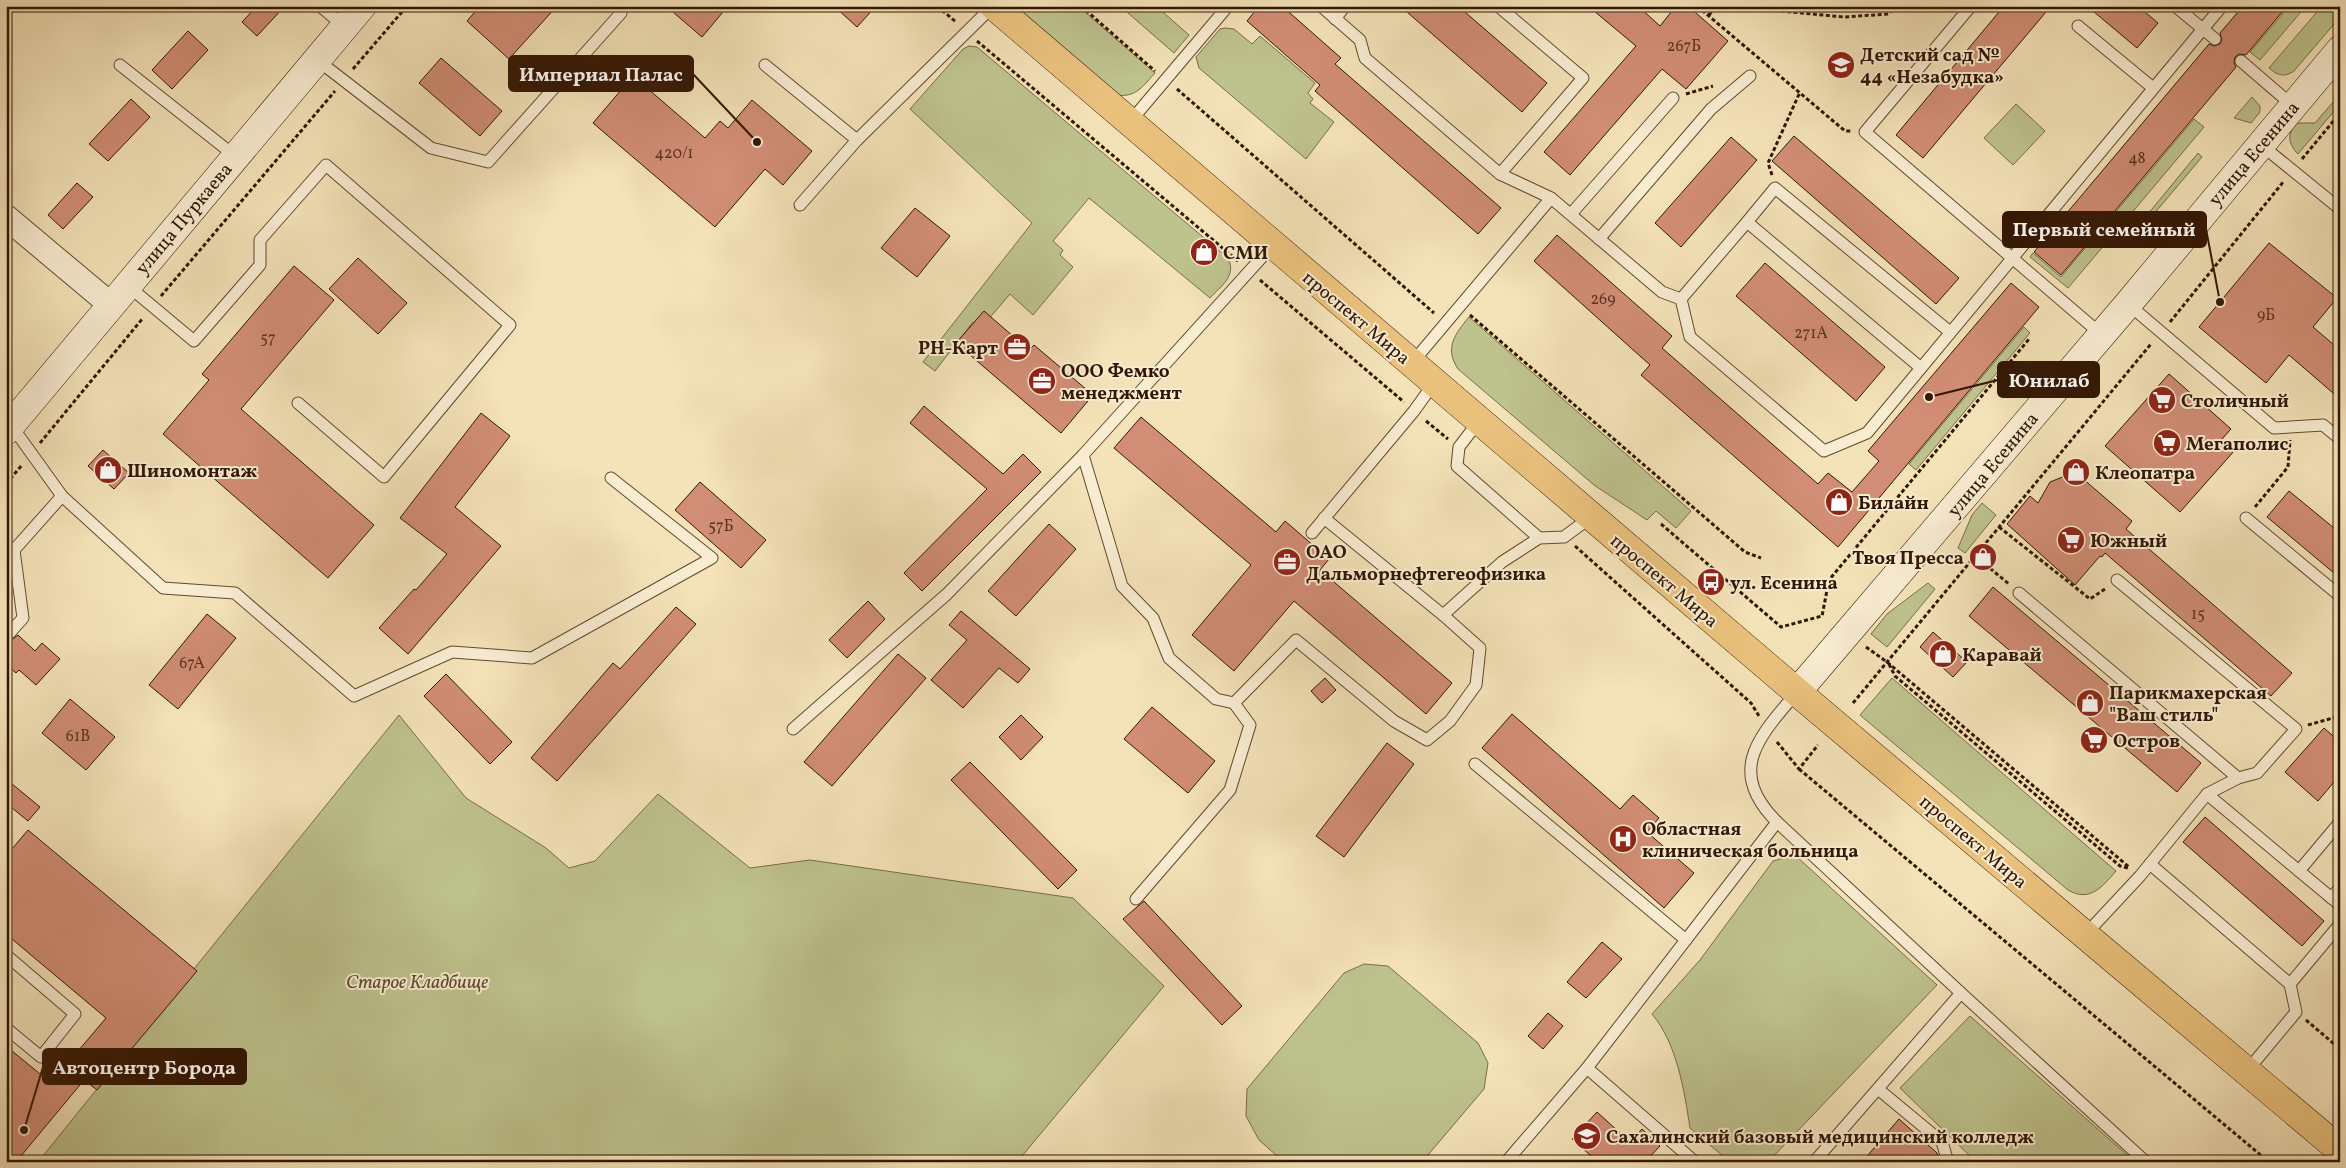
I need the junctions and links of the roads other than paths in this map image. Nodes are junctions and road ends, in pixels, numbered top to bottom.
1 (320, 6) edge
2 (993, 6) edge
3 (1228, 6) edge
4 (1321, 6) edge
5 (1345, 6) edge
6 (1498, 6) edge
7 (1971, 6) edge
8 (2175, 6) edge
9 (2222, 6) edge
10 (621, 13) dead end
11 (353, 16) edge
12 (1335, 18) junction
13 (2078, 26) dead end
14 (2202, 29) junction
15 (2215, 39) dead end
16 (2340, 50) edge
17 (316, 59) junction
18 (2241, 61) dead end
19 (120, 65) dead end
20 (765, 65) dead end
21 (1750, 76) dead end
22 (2153, 88) junction
23 (1673, 98) dead end
24 (2292, 105) junction
25 (1129, 123) junction
26 (857, 140) junction
27 (2260, 144) junction
28 (235, 156) junction
29 (1500, 174) junction
30 (1551, 198) junction
31 (800, 205) dead end
32 (2340, 209) edge
33 (1571, 214) junction
34 (6, 217) edge
35 (1747, 222) junction
36 (1599, 239) junction
37 (1273, 246) junction
38 (2011, 257) junction
39 (119, 295) junction
40 (1681, 299) junction
41 (2128, 304) junction
42 (1950, 332) junction
43 (2102, 335) junction
44 (1412, 363) junction
45 (1921, 368) junction
46 (1434, 383) junction
47 (298, 402) dead end
48 (1479, 421) junction
49 (9, 428) edge
50 (2340, 439) edge
51 (1083, 455) junction
52 (611, 478) dead end
53 (62, 496) junction
54 (1591, 516) junction
55 (1324, 518) junction
56 (2246, 518) road end
57 (1312, 532) dead end
58 (1540, 538) junction
59 (2118, 580) road end
60 (2019, 593) road end
61 (2340, 596) edge
62 (1443, 616) junction
63 (6, 637) edge
64 (1797, 692) junction
65 (1234, 703) junction
66 (794, 729) dead end
67 (1474, 764) dead end
68 (2238, 778) junction
69 (2207, 794) junction
70 (1777, 822) junction
71 (2340, 822) edge
72 (2150, 864) junction
73 (2299, 871) junction
74 (2340, 888) edge
75 (1136, 899) dead end
76 (2336, 902) edge
77 (2340, 924) edge
78 (2085, 934) junction
79 (1686, 940) junction
80 (6, 955) edge
81 (2290, 984) junction
82 (1961, 993) junction
83 (6, 1028) edge
84 (1587, 1068) junction
85 (2246, 1071) junction
86 (1878, 1089) junction
87 (2340, 1150) edge
88 (1506, 1162) edge
89 (1695, 1162) edge
90 (1814, 1162) edge
91 (1948, 1162) edge
92 (2146, 1162) edge

1 - 11 lane
2 - 25 main road, проспект Мира
2 - 26 lane
3 - 25 lane
4 - 12 lane
5 - 12 lane
6 - 29 lane
7 - 38 lane
8 - 14 lane
9 - 14 lane
10 - 17 lane
11 - 17 street, улица Пуркаева
12 - 29 lane
13 - 22 lane
14 - 15 lane
14 - 22 lane
16 - 24 street, улица Есенина
17 - 28 street, улица Пуркаева
18 - 24 lane
19 - 28 lane
20 - 26 lane
21 - 36 lane
22 - 38 lane
23 - 33 lane
24 - 27 street, улица Есенина
25 - 37 main road, проспект Мира
26 - 31 lane
27 - 32 lane
27 - 41 street, улица Есенина
28 - 39 street, улица Пуркаева
29 - 30 lane
30 - 33 lane
30 - 44 lane
33 - 36 lane
34 - 39 street
35 - 40 lane
35 - 42 lane
35 - 45 lane
36 - 40 lane
37 - 44 main road, проспект Мира
37 - 51 lane
38 - 42 lane
38 - 43 lane
39 - 47 lane
39 - 49 street, улица Пуркаева
40 - 45 lane
41 - 43 street, улица Есенина
41 - 50 lane
42 - 45 lane
43 - 64 street, улица Есенина
44 - 46 main road, проспект Мира
46 - 48 main road, проспект Мира
46 - 55 lane
48 - 54 main road, проспект Мира
48 - 58 lane
49 - 53 lane
51 - 65 lane
51 - 66 lane
52 - 53 lane
53 - 63 lane
54 - 58 lane
54 - 64 main road, проспект Мира
55 - 57 lane
55 - 62 lane
56 - 61 lane
58 - 62 lane
59 - 68 lane
60 - 68 lane
62 - 65 lane
64 - 70 lane
64 - 78 main road, проспект Мира
65 - 75 lane
67 - 79 lane
68 - 69 lane
69 - 72 lane
69 - 73 lane
70 - 79 lane
70 - 82 lane
71 - 73 lane
72 - 78 lane
72 - 81 lane
73 - 76 lane
74 - 76 lane
77 - 81 lane
78 - 85 main road, проспект Мира
79 - 84 lane
80 - 83 lane
81 - 85 lane
82 - 86 lane
82 - 92 lane
84 - 88 lane
84 - 89 lane
85 - 87 main road, проспект Мира
86 - 90 lane
86 - 91 lane

